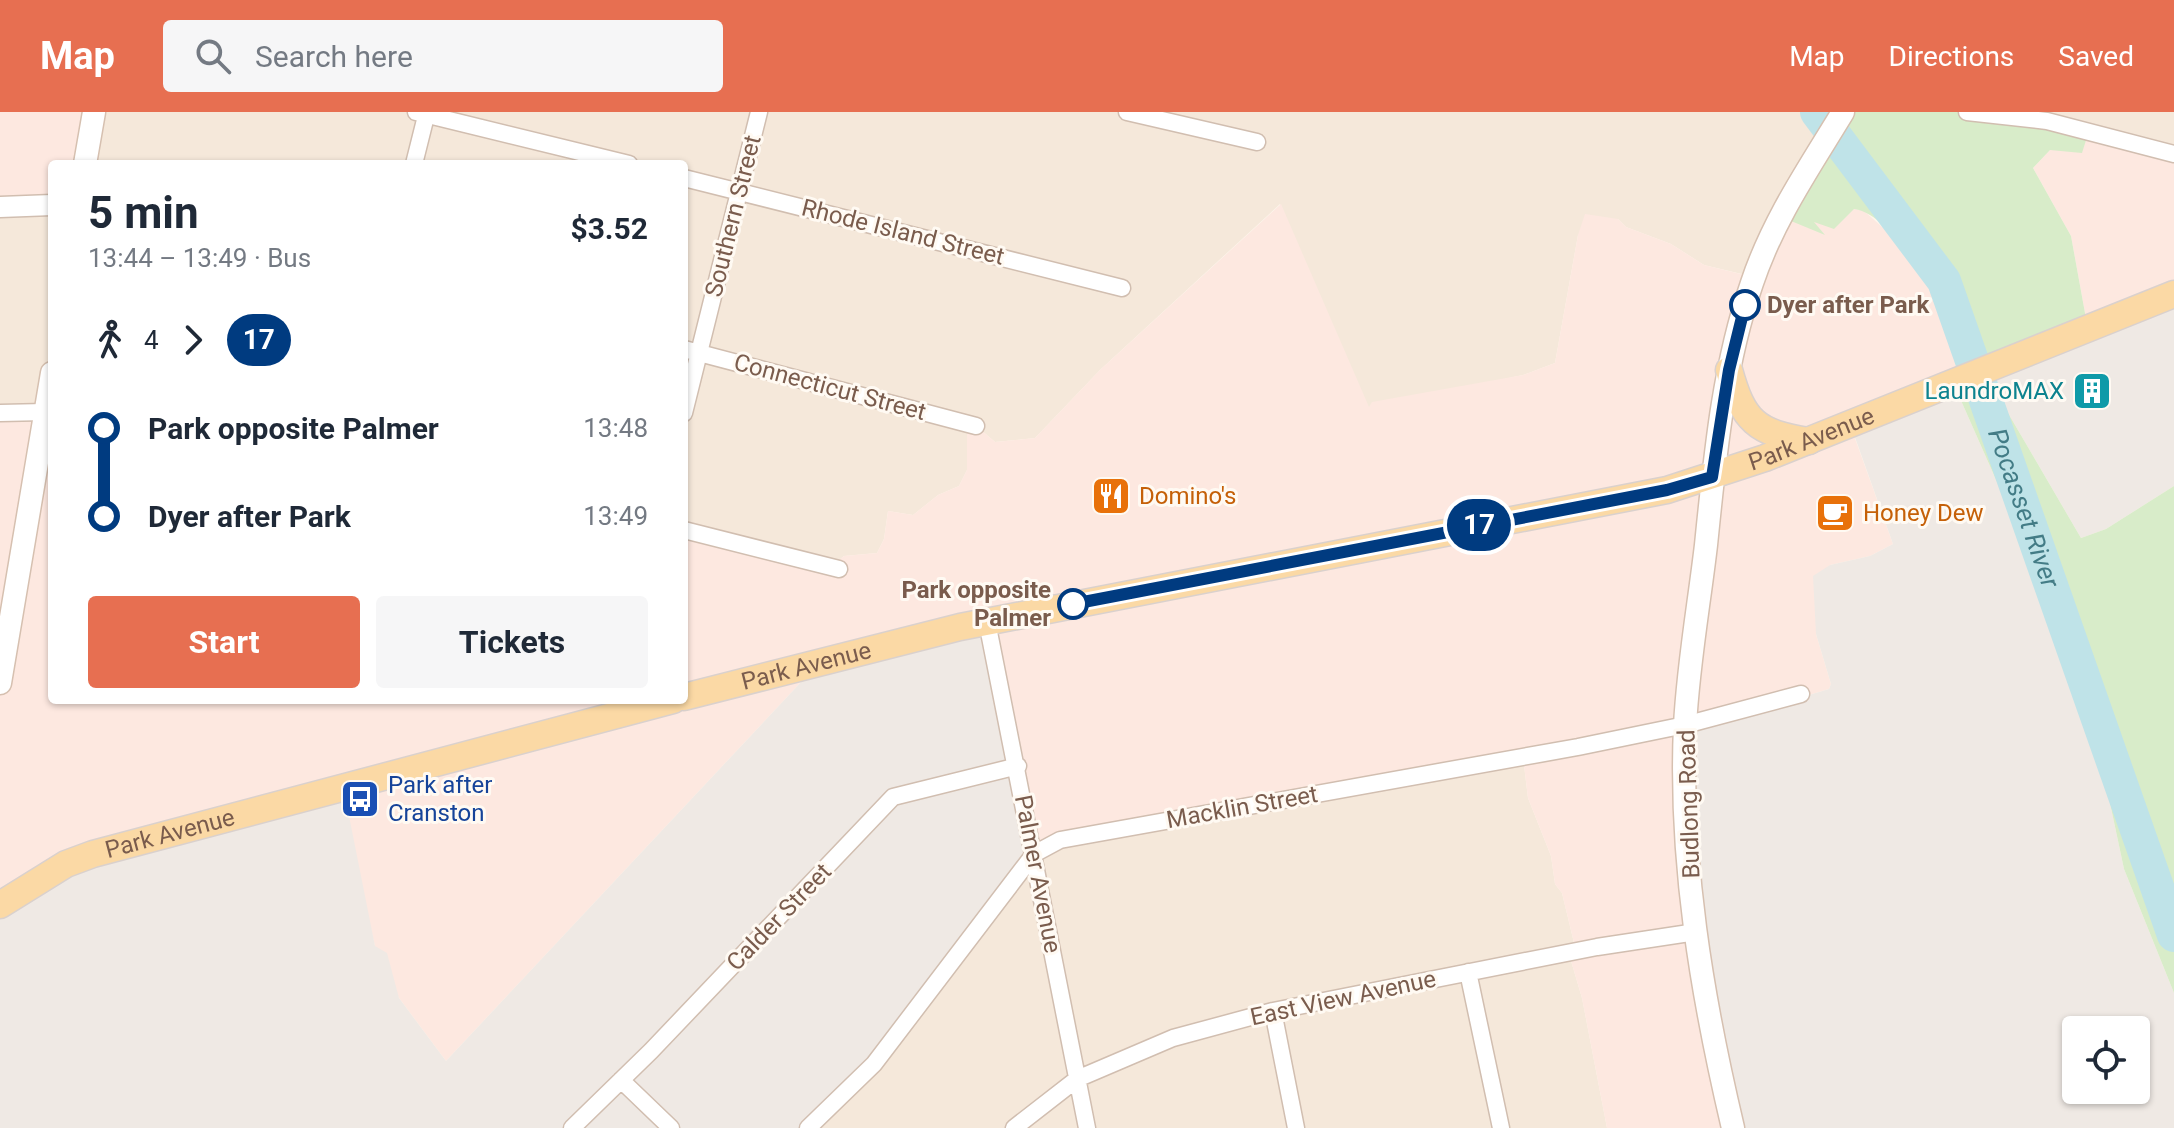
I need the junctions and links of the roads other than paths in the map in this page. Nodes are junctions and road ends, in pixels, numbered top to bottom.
1 (94, 112) edge
2 (759, 112) edge
3 (1127, 112) edge
4 (1843, 112) edge
5 (1967, 112) edge
6 (423, 113) edge
7 (1257, 142) dead end
8 (2174, 154) edge
9 (86, 160) edge
10 (415, 160) edge
11 (613, 160) edge
12 (688, 179) edge
13 (739, 191) junction
14 (48, 205) edge
15 (0, 207) edge
16 (1122, 288) dead end
17 (2174, 294) edge
18 (691, 351) edge
19 (1729, 370) junction
20 (688, 378) edge
21 (48, 395) edge
22 (45, 412) junction
23 (0, 413) edge
24 (976, 426) dead end
25 (1809, 441) junction
26 (1712, 477) junction
27 (688, 531) edge
28 (839, 569) dead end
29 (987, 622) junction
30 (5, 623) edge
31 (0, 683) edge
32 (1801, 694) dead end
33 (688, 696) edge
34 (643, 704) edge
35 (613, 708) edge
36 (1685, 725) junction
37 (1018, 766) junction
38 (1034, 854) junction
39 (0, 905) edge
40 (1696, 932) junction
41 (1468, 972) junction
42 (1273, 1011) junction
43 (1077, 1079) junction
44 (621, 1080) junction
45 (572, 1128) edge
46 (671, 1128) edge
47 (808, 1128) edge
48 (1014, 1128) edge
49 (1087, 1128) edge
50 (1296, 1128) edge
51 (1501, 1128) edge
52 (1733, 1128) edge

1 - 9 main road
2 - 13 street, Southern Street
3 - 7 street
4 - 19 main road, Budlong Road
5 - 8 street
6 - 10 street
6 - 11 street
12 - 13 street, Rhode Island Street
13 - 16 street, Rhode Island Street
13 - 18 street, Southern Street
14 - 15 street
17 - 25 main road, Park Avenue
18 - 20 street, Southern Street
18 - 24 street, Connecticut Street
19 - 25 main road
19 - 26 main road, Budlong Road
21 - 22 main road
22 - 23 street
22 - 30 main road
25 - 26 main road, Park Avenue
26 - 29 main road, Park Avenue
26 - 36 main road, Budlong Road
27 - 28 street
29 - 33 main road, Park Avenue
29 - 37 street, Palmer Avenue
30 - 31 main road
32 - 36 street, Macklin Street
34 - 35 main road, Park Avenue
35 - 39 main road, Park Avenue
36 - 38 street, Macklin Street
36 - 40 main road, Budlong Road
37 - 38 street, Palmer Avenue
37 - 44 street, Calder Street
38 - 43 street, Palmer Avenue
38 - 47 street, Macklin Street
40 - 41 street, East View Avenue
40 - 52 main road, Budlong Road
41 - 42 street, East View Avenue
41 - 51 street
42 - 43 street, East View Avenue
42 - 50 street
43 - 48 street, East View Avenue
43 - 49 street, Palmer Avenue
44 - 45 street, Calder Street
44 - 46 street

